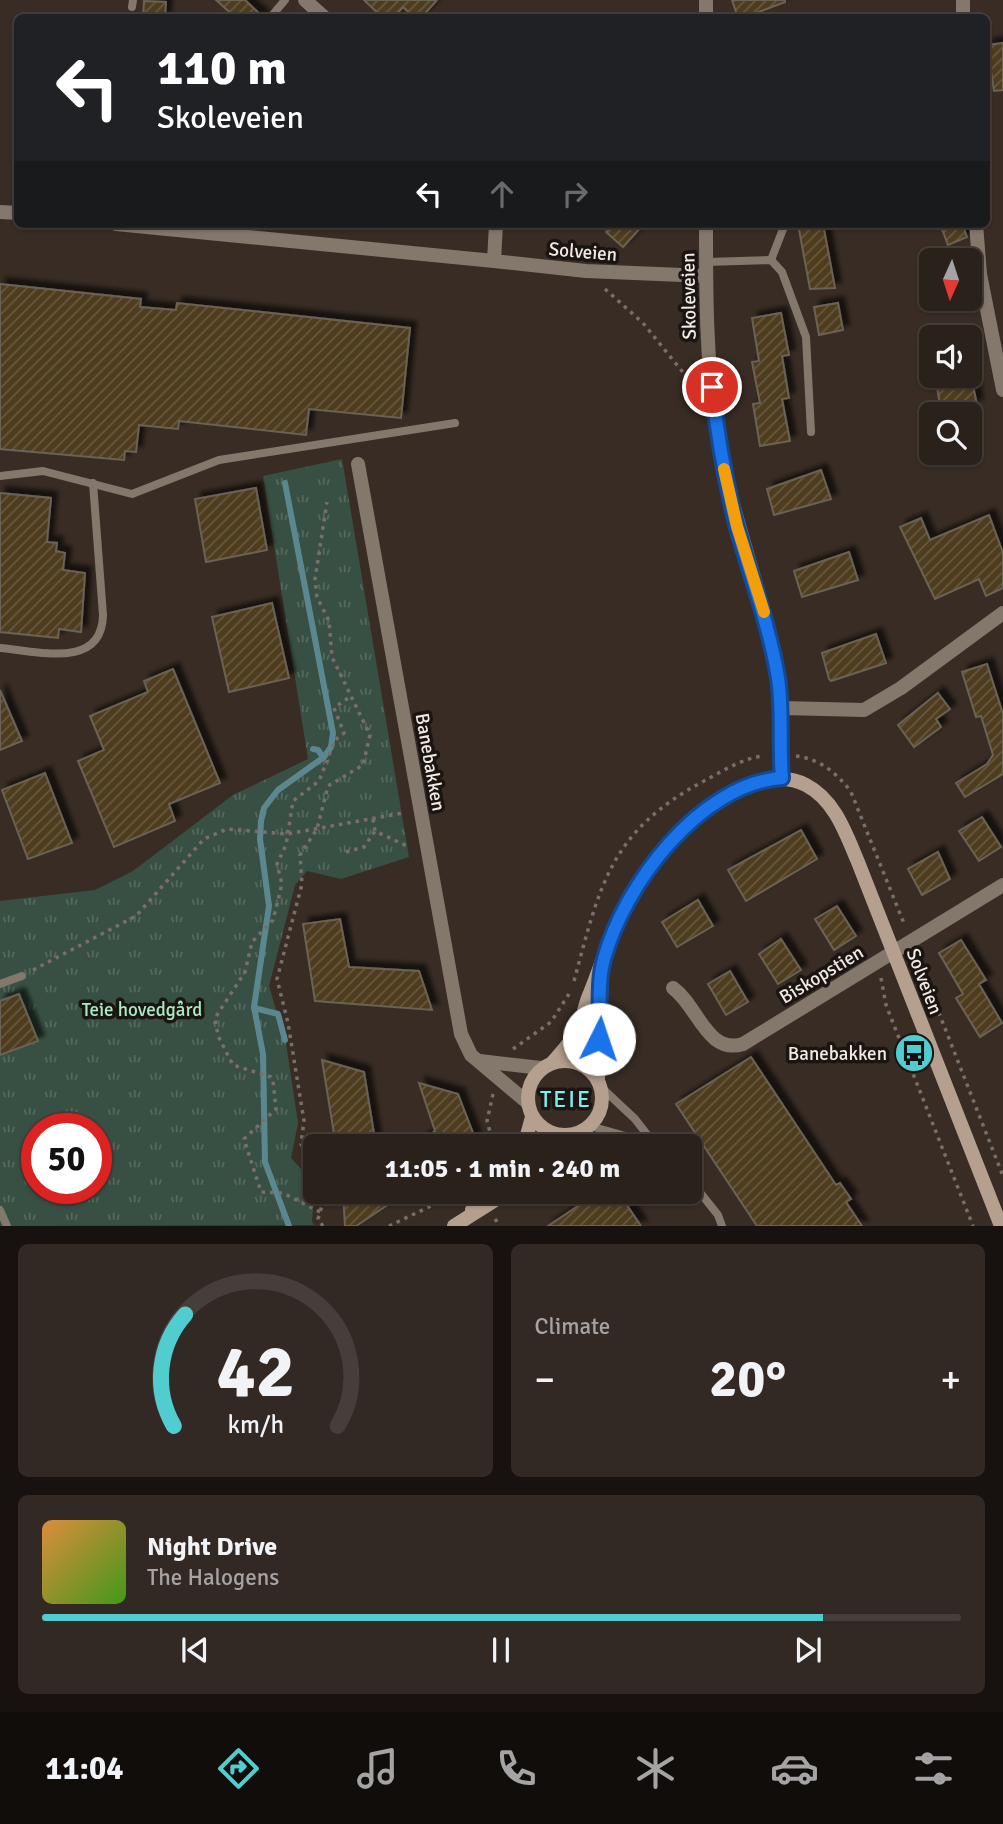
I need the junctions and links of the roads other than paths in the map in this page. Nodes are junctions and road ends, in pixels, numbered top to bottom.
1 (285, 0) edge
2 (305, 0) edge
3 (273, 14) edge
4 (321, 14) edge
5 (195, 228) edge
6 (496, 228) edge
7 (706, 228) edge
8 (783, 228) edge
9 (976, 228) edge
10 (234, 230) edge
11 (771, 260) junction
12 (494, 261) junction
13 (706, 269) junction
14 (1003, 390) edge
15 (456, 424) dead end
16 (810, 432) dead end
17 (358, 464) dead end
18 (0, 476) edge
19 (93, 483) junction
20 (1003, 613) edge
21 (0, 648) edge
22 (782, 708) junction
23 (782, 778) junction
24 (1003, 885) edge
25 (894, 953) junction
26 (603, 965) junction
27 (22, 976) road end
28 (0, 984) edge
29 (673, 988) dead end
30 (480, 1061) junction
31 (547, 1065) junction
32 (600, 1083) junction
33 (530, 1110) junction
34 (590, 1126) junction
35 (526, 1134) edge
36 (564, 1134) edge
37 (573, 1134) edge
38 (617, 1134) edge
39 (647, 1134) edge
40 (702, 1195) edge
41 (477, 1204) edge
42 (489, 1204) edge
43 (0, 1210) edge
44 (461, 1221) edge
45 (7, 1226) edge
46 (722, 1226) edge
47 (1001, 1226) edge

1 - 3 lane
2 - 4 street
5 - 10 street, Solveien
6 - 12 street
7 - 13 street, Skoleveien
8 - 11 lane
9 - 14 street
10 - 12 street, Solveien
11 - 13 lane
11 - 16 lane
12 - 13 street, Solveien
13 - 22 street, Skoleveien
15 - 19 lane
17 - 30 street, Banebakken
18 - 19 lane
19 - 21 lane
20 - 22 street
22 - 23 street, Skoleveien
23 - 25 main road, Solveien
23 - 26 main road
24 - 25 street, Biskopstien
25 - 29 street, Biskopstien
25 - 47 main road, Solveien
26 - 31 main road
26 - 32 main road
27 - 28 lane
30 - 31 street
30 - 33 street, Banebakken
31 - 32 main road
31 - 33 main road
32 - 34 main road
32 - 39 lane
33 - 35 main road
33 - 36 main road, Banebakken
34 - 37 main road
34 - 38 lane
40 - 46 lane
41 - 44 main road
42 - 44 main road
43 - 45 lane

